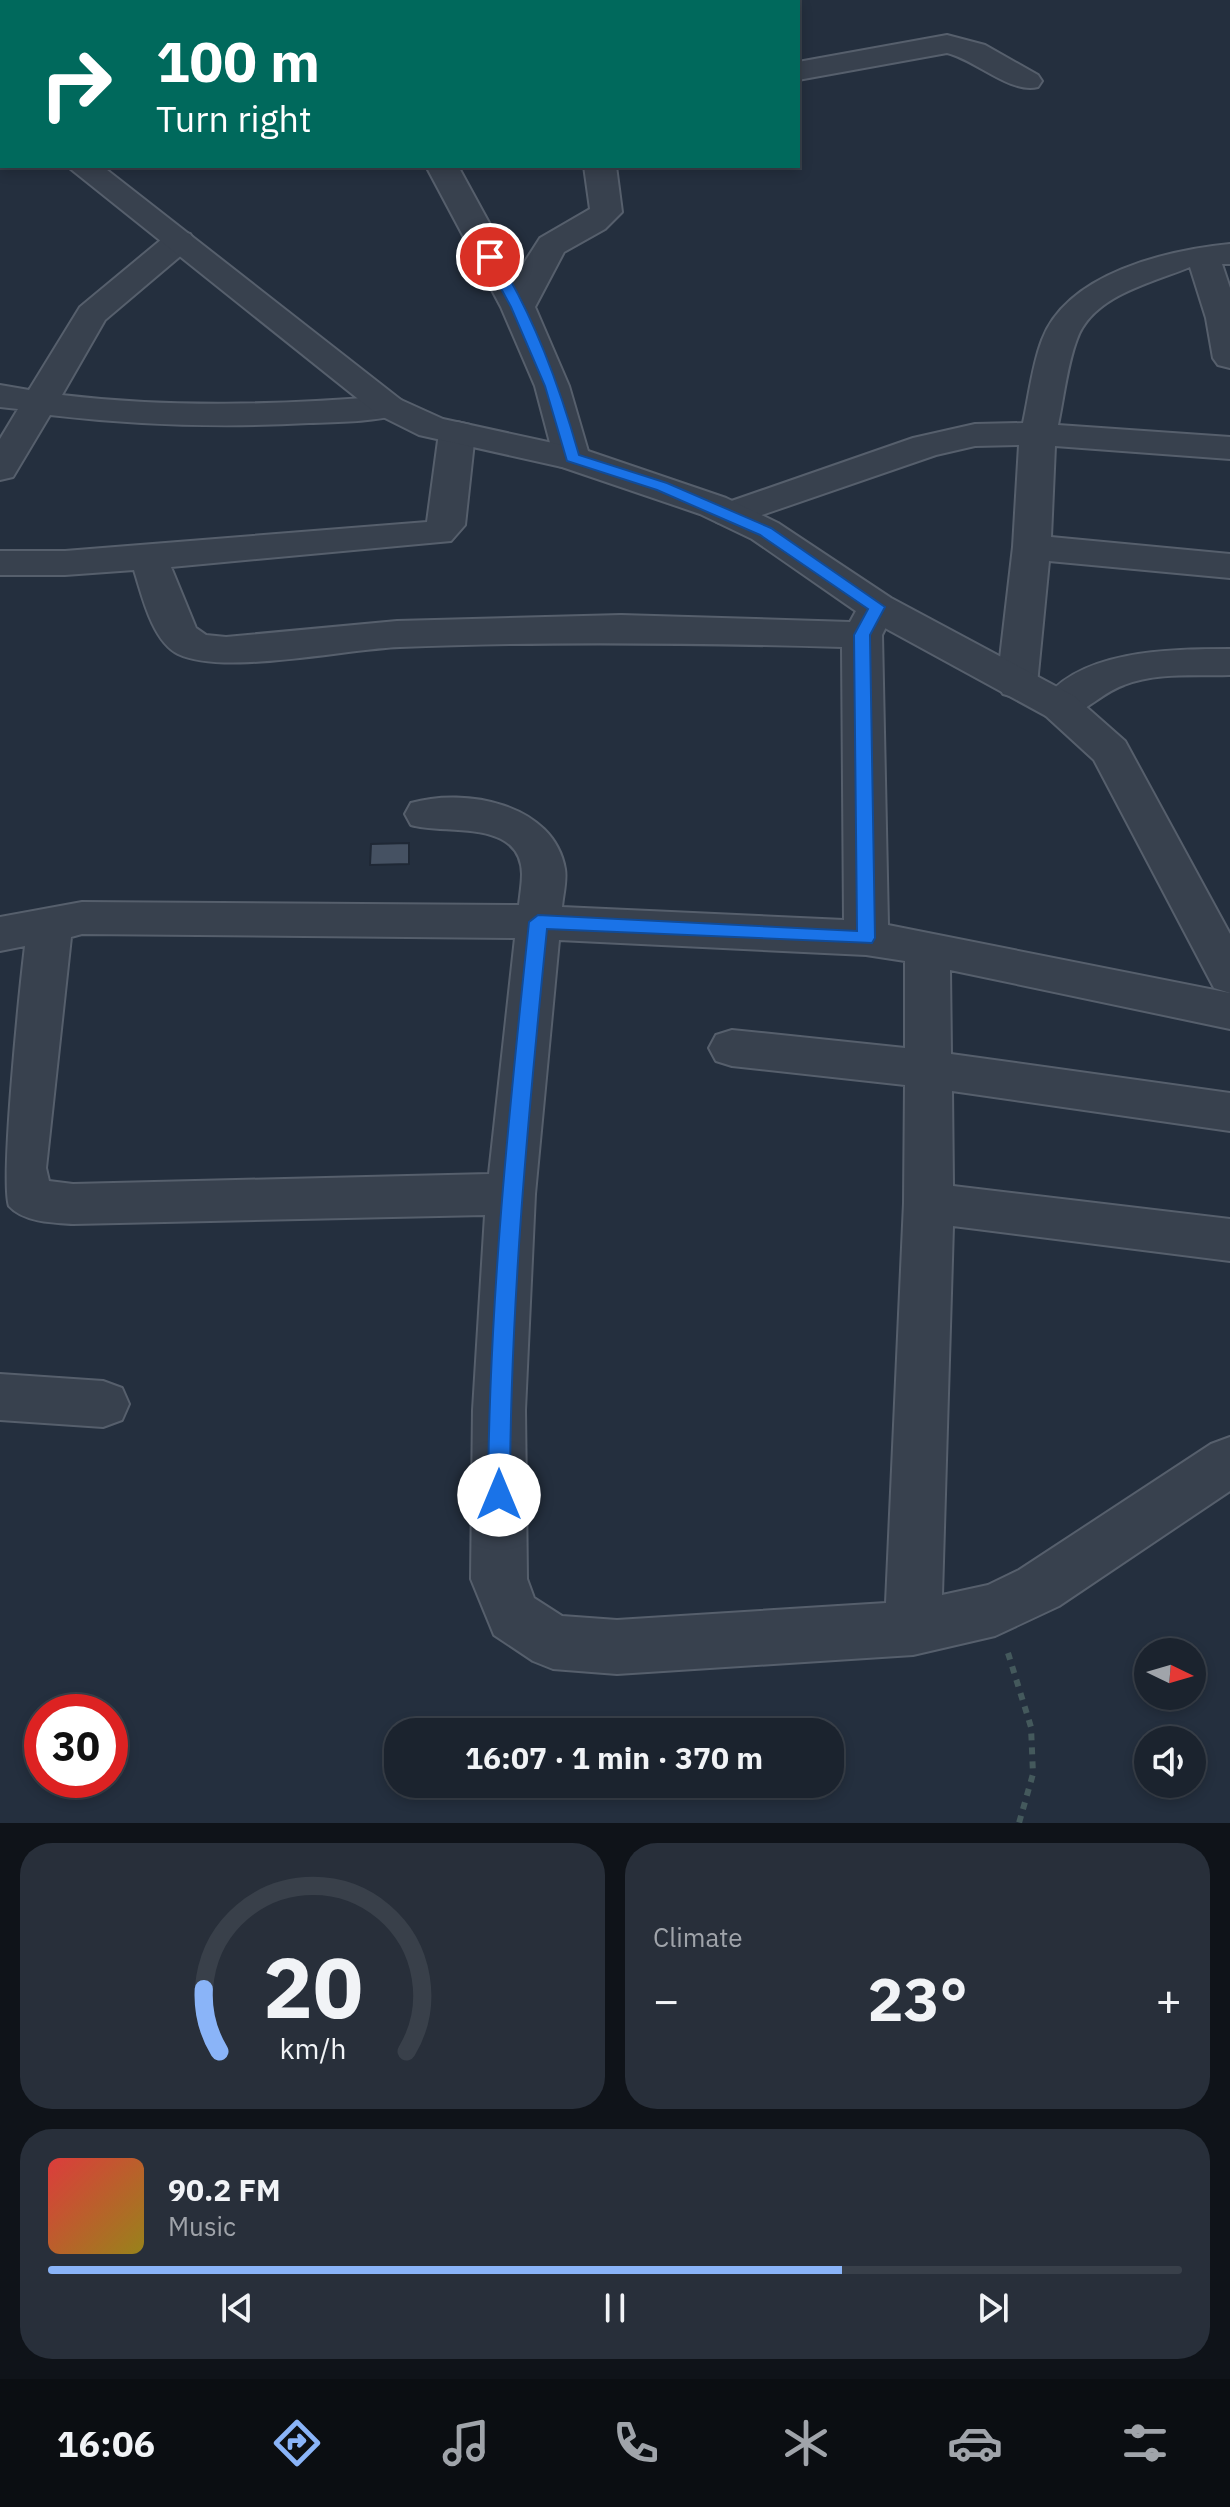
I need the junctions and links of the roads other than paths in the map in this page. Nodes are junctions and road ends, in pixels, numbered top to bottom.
1 (800, 71) edge
2 (1027, 81) dead end
3 (86, 168) edge
4 (443, 168) edge
5 (600, 168) edge
6 (179, 241) junction
7 (1216, 255) edge
8 (518, 307) junction
9 (1230, 358) edge
10 (0, 396) edge
11 (36, 403) junction
12 (389, 407) junction
13 (457, 433) junction
14 (1038, 434) junction
15 (1230, 448) edge
16 (572, 458) junction
17 (0, 469) edge
18 (730, 514) junction
19 (1032, 547) junction
20 (149, 557) junction
21 (0, 563) edge
22 (1230, 566) edge
23 (869, 621) junction
24 (1230, 662) edge
25 (1017, 684) junction
26 (1060, 706) junction
27 (426, 814) dead end
28 (538, 922) junction
29 (50, 923) junction
30 (0, 934) edge
31 (866, 938) junction
32 (927, 948) junction
33 (1230, 976) edge
34 (1230, 1011) edge
35 (732, 1048) dead end
36 (929, 1069) junction
37 (1230, 1112) edge
38 (511, 1194) junction
39 (929, 1203) junction
40 (1230, 1240) edge
41 (0, 1397) edge
42 (103, 1404) dead end
43 (1230, 1461) edge
44 (913, 1628) junction

1 - 2 street
3 - 6 street
4 - 8 street
5 - 8 street
6 - 11 street
6 - 12 street
7 - 9 street
7 - 14 street
8 - 16 street
10 - 11 street
11 - 12 street
11 - 17 street
12 - 13 street
13 - 16 street
13 - 20 street
14 - 15 street
14 - 18 street
14 - 19 street
16 - 18 street
18 - 23 street
19 - 22 street
19 - 25 street
20 - 21 street
20 - 23 street
23 - 25 street
23 - 31 street
24 - 26 street
25 - 26 street
26 - 33 street
27 - 28 street
28 - 29 street
28 - 31 street
28 - 38 street
29 - 30 street
29 - 38 street
31 - 32 street
32 - 34 street
32 - 36 street
35 - 36 street
36 - 37 street
36 - 39 street
38 - 44 street
39 - 40 street
39 - 44 street
41 - 42 street
43 - 44 street

